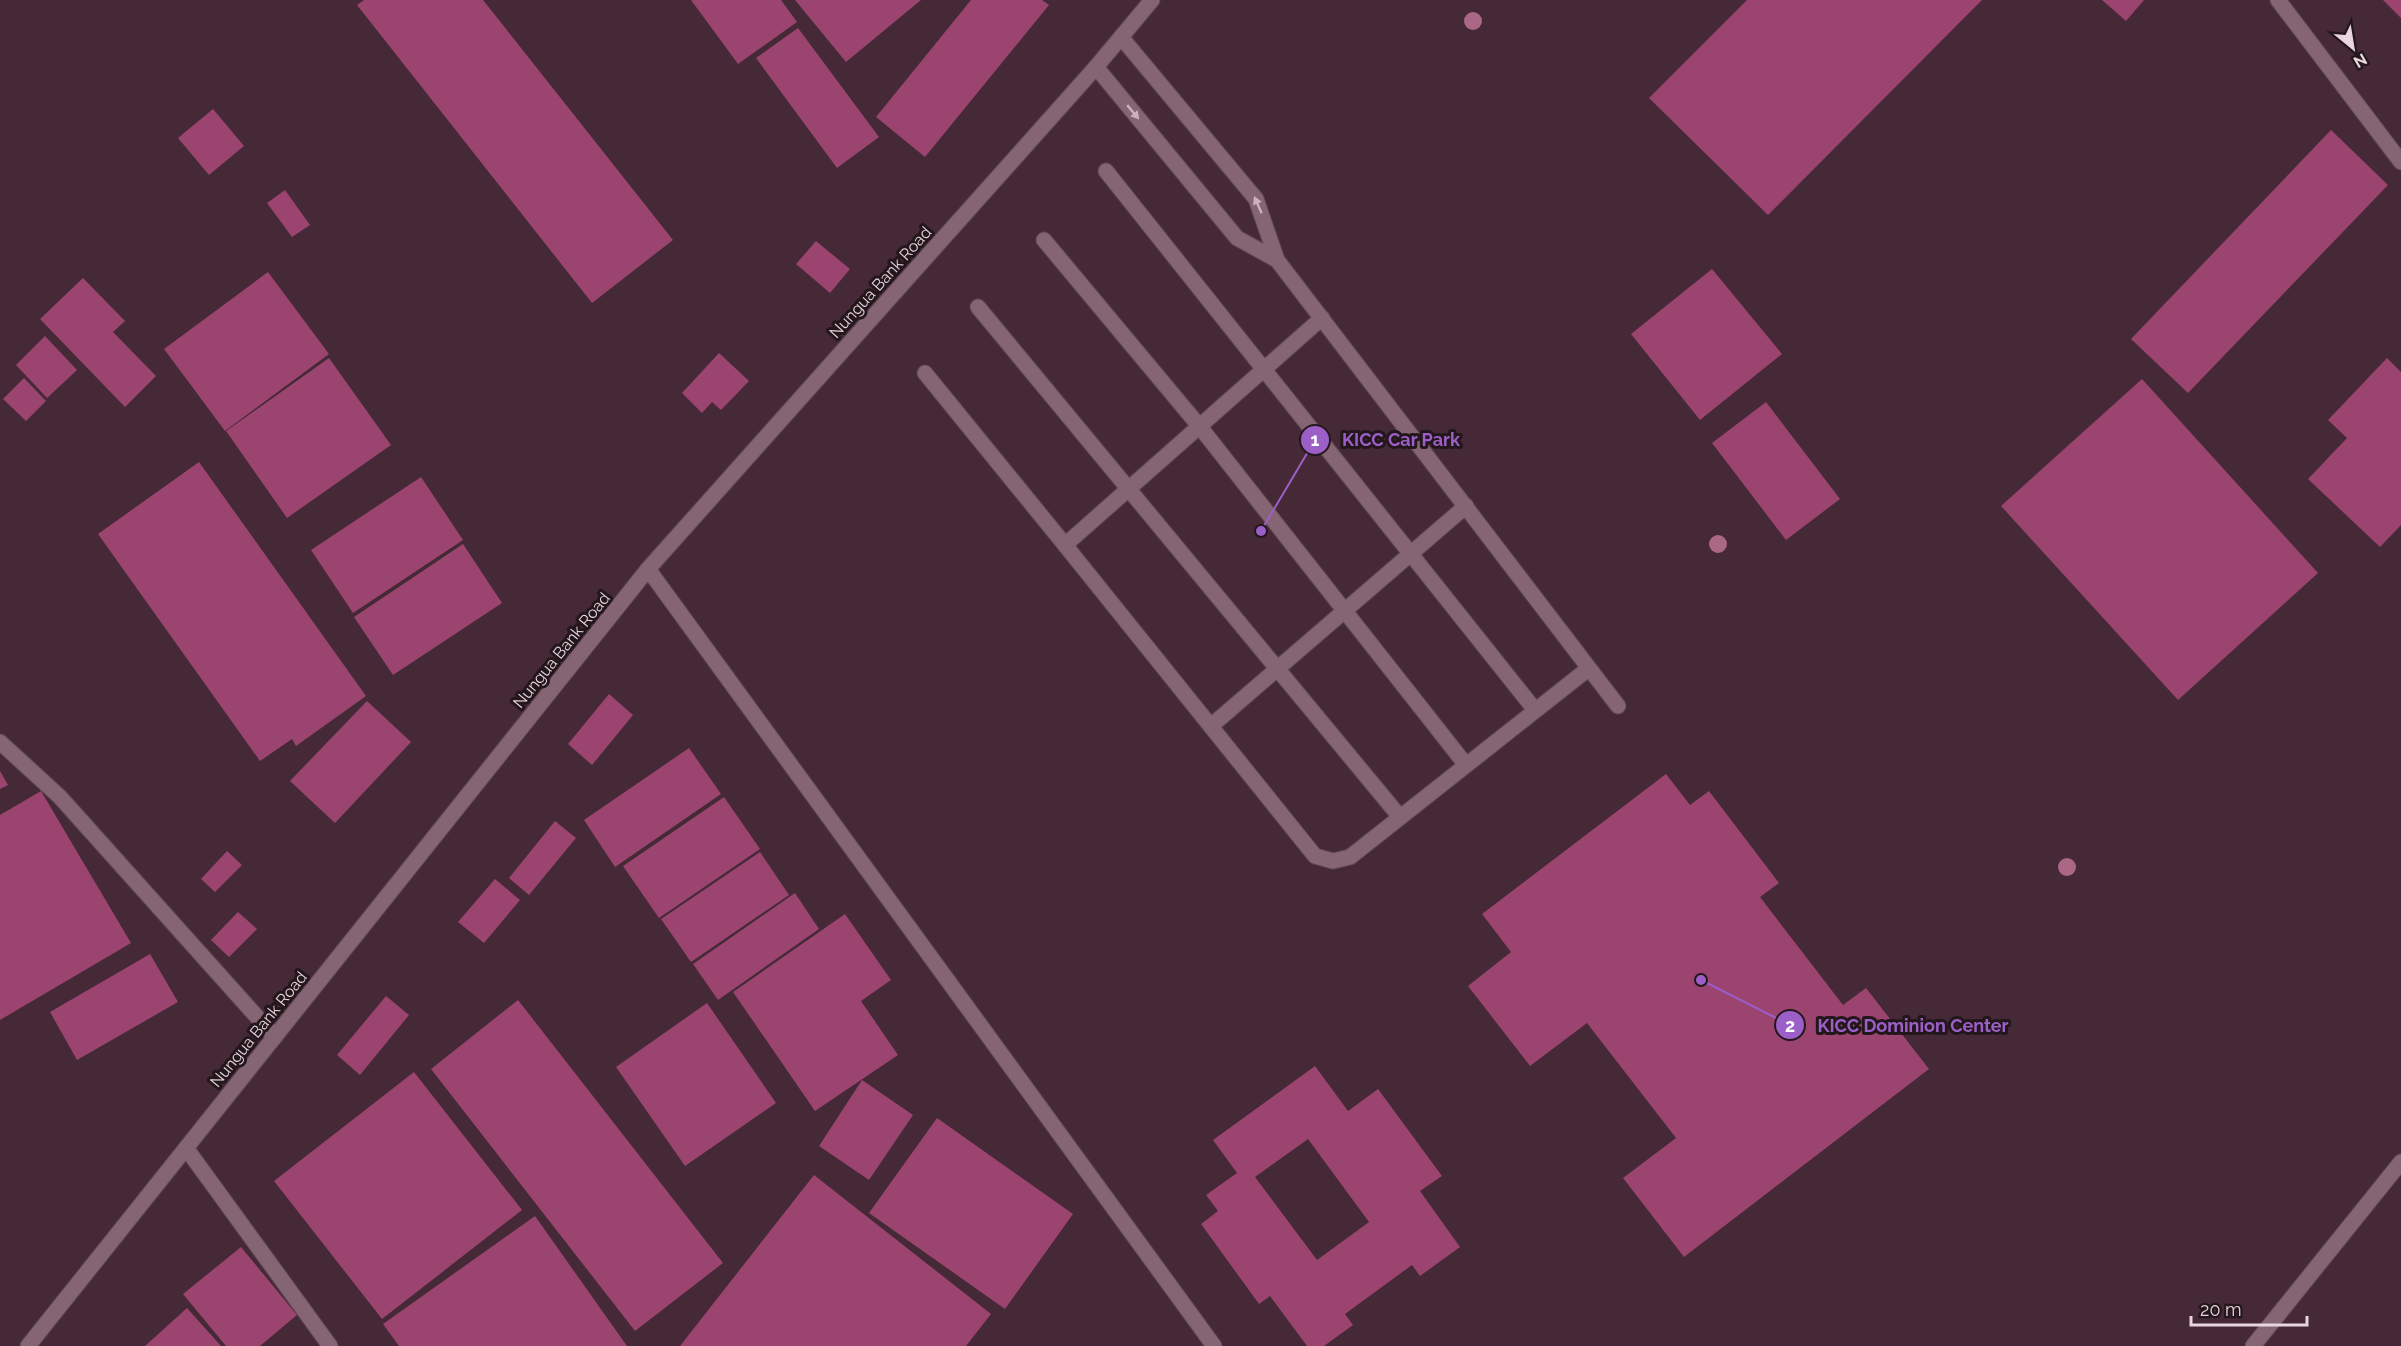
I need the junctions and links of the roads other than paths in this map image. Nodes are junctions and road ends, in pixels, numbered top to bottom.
1 (1152, 0) edge
2 (2278, 0) edge
3 (1121, 37) junction
4 (1096, 67) junction
5 (2401, 162) edge
6 (1106, 171) dead end
7 (1044, 240) dead end
8 (1278, 260) junction
9 (978, 307) dead end
10 (1322, 318) junction
11 (1263, 370) junction
12 (925, 373) dead end
13 (1200, 427) junction
14 (1130, 488) junction
15 (1466, 506) junction
16 (1065, 545) junction
17 (1410, 554) junction
18 (648, 569) junction
19 (1344, 610) junction
20 (1277, 668) junction
21 (1588, 669) junction
22 (1618, 706) dead end
23 (1535, 710) junction
24 (1211, 726) junction
25 (0, 742) edge
26 (1466, 765) junction
27 (1400, 817) junction
28 (275, 1037) junction
29 (186, 1148) junction
30 (2401, 1162) edge
31 (28, 1346) edge
32 (330, 1346) edge
33 (1215, 1346) edge
34 (2253, 1346) edge

1 - 3 street, Nungua Bank Road
2 - 5 street
3 - 4 street, Nungua Bank Road
8 -> 3 street
4 -> 8 street
4 - 18 street, Nungua Bank Road
6 - 11 street
7 - 13 street
8 - 10 street
9 - 14 street
10 - 11 street
10 - 15 street
11 - 13 street
11 - 17 street
12 - 16 street
13 - 14 street
13 - 19 street
14 - 16 street
14 - 20 street
15 - 17 street
15 - 21 street
16 - 24 street
17 - 19 street
17 - 23 street
18 - 28 street, Nungua Bank Road
18 - 33 street
19 - 20 street
19 - 26 street
20 - 24 street
20 - 27 street
21 - 22 street
21 - 23 street
23 - 26 street
24 - 27 street
25 - 28 street
26 - 27 street
28 - 29 street, Nungua Bank Road
29 - 31 street, Nungua Bank Road
29 - 32 street
30 - 34 street

